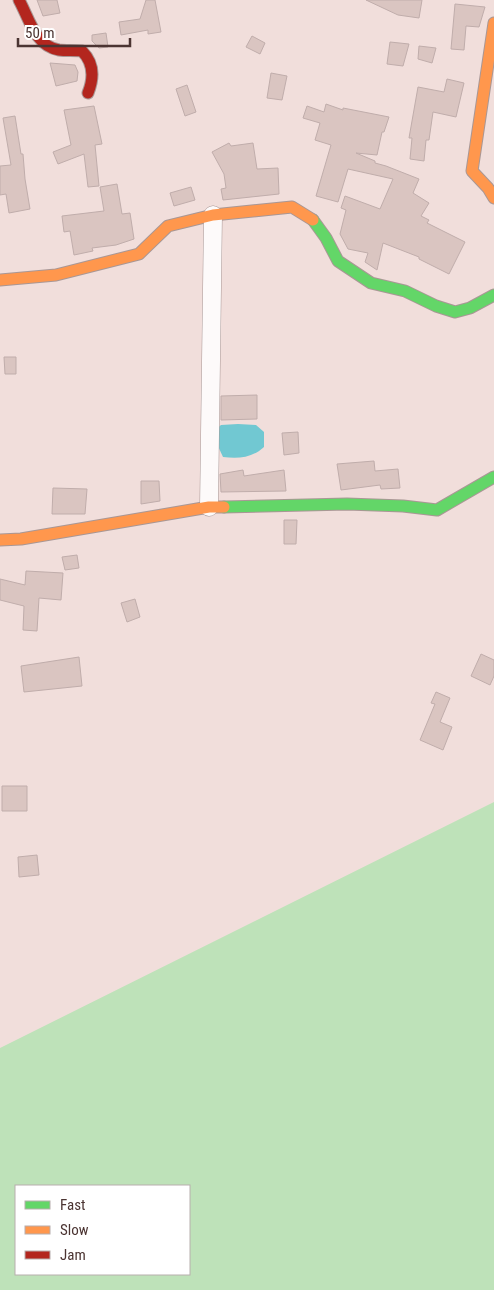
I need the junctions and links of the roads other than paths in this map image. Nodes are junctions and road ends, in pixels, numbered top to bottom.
1 (19, 0) edge
2 (494, 23) edge
3 (88, 93) dead end
4 (494, 198) edge
5 (213, 215) junction
6 (0, 280) edge
7 (494, 295) edge
8 (494, 477) edge
9 (209, 507) junction
10 (0, 540) edge

1 - 3 street
2 - 4 street
5 - 6 street
5 - 7 street
5 - 9 street
8 - 9 street
9 - 10 street

